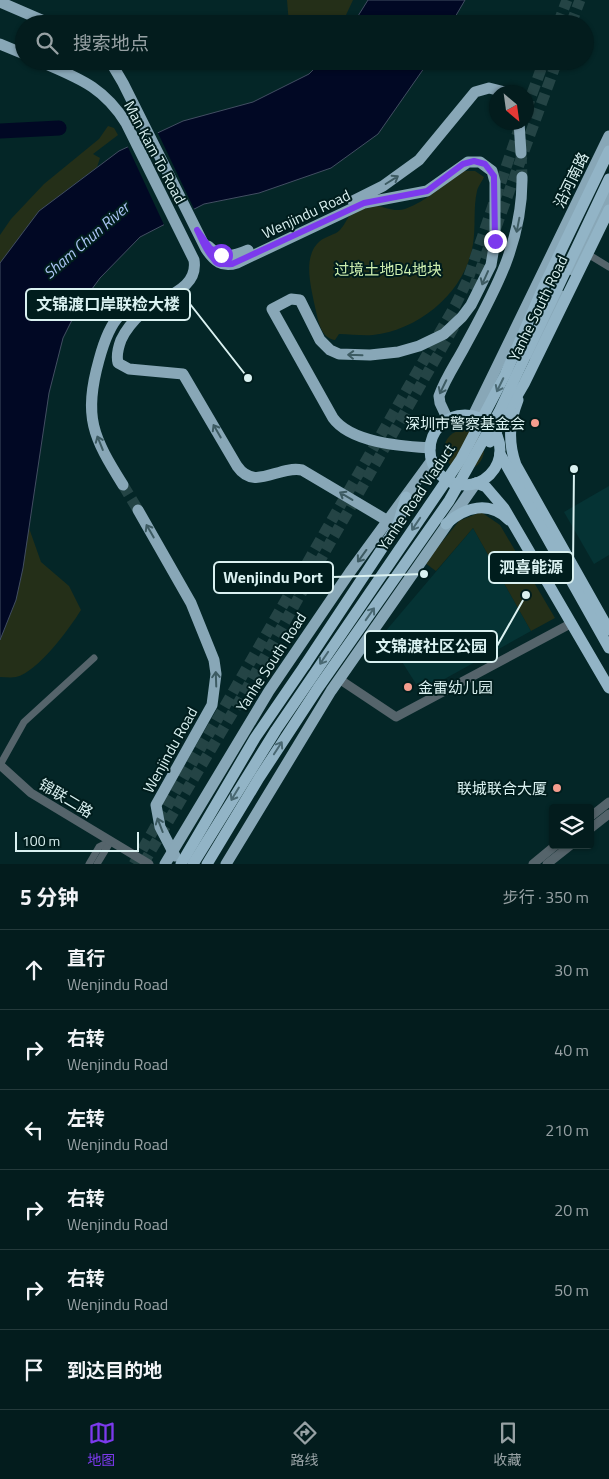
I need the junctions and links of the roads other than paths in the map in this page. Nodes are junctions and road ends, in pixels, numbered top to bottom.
1 (0, 2) edge
2 (30, 15) edge
3 (0, 44) edge
4 (15, 50) edge
5 (58, 70) edge
6 (115, 70) edge
7 (489, 88) edge
8 (520, 130) edge
9 (609, 136) edge
10 (609, 151) edge
11 (521, 153) tunnel mouth
12 (522, 176) tunnel mouth
13 (609, 179) edge
14 (609, 198) edge
15 (609, 210) edge
16 (197, 230) junction
17 (183, 238) junction
18 (560, 238) junction
19 (583, 251) junction
20 (609, 267) edge
21 (524, 384) junction
22 (473, 416) junction
23 (448, 420) junction
24 (495, 432) junction
25 (430, 448) junction
26 (500, 454) junction
27 (432, 460) junction
28 (476, 483) junction
29 (124, 485) tunnel mouth
30 (406, 497) junction
31 (449, 501) junction
32 (138, 510) tunnel mouth
33 (388, 521) junction
34 (446, 524) junction
35 (514, 524) junction
36 (572, 623) junction
37 (609, 630) edge
38 (609, 648) edge
39 (94, 658) dead end
40 (339, 680) junction
41 (609, 688) edge
42 (0, 765) edge
43 (609, 802) edge
44 (594, 814) edge
45 (609, 814) edge
46 (594, 826) edge
47 (111, 841) junction
48 (551, 849) edge
49 (566, 849) edge
50 (172, 851) junction
51 (89, 864) edge
52 (97, 864) edge
53 (149, 864) edge
54 (165, 864) edge
55 (181, 864) edge
56 (187, 864) edge
57 (193, 864) edge
58 (207, 864) edge
59 (226, 864) edge
60 (533, 864) edge
61 (548, 864) edge

1 - 2 main road
3 - 4 main road
5 - 17 main road, Man Kam To Road
6 - 16 main road, Man Kam To Road
16 -> 7 main road, Wenjindu Road
8 - 11 main road
9 - 18 main road, 沿河南路
10 -> 57 highway, Yanhe Road Viaduct, bridge
12 -> 23 main road
13 - 31 highway, Yanhe Road Viaduct, bridge
14 - 19 main road, Yanhe South Road
15 - 21 highway, bridge
16 -> 25 main road, Wenjindu Road
29 -> 17 main road
33 -> 17 main road
18 - 19 street
18 - 22 main road, Yanhe South Road
19 - 20 street
19 - 24 main road, Yanhe South Road
21 - 31 highway, bridge
21 - 37 highway, bridge
22 - 23 highway
22 - 24 highway
23 - 25 highway
24 - 26 highway
25 - 27 highway
26 - 28 highway
26 - 38 highway
27 - 28 highway
27 - 30 main road, Yanhe South Road
28 - 34 main road
28 - 35 highway
30 - 33 main road, Yanhe South Road
30 - 55 highway, bridge
58 -> 31 highway, Yanhe Road Viaduct, bridge
50 -> 32 main road, Wenjindu Road
33 -> 50 main road, Yanhe South Road
34 - 35 highway
34 - 40 main road
35 - 36 highway
36 - 40 street
36 - 41 highway
39 - 42 street
40 - 59 main road
42 - 47 street, 锦联二路
43 - 44 street
45 - 46 street
47 - 51 street
47 - 52 street
47 - 53 street, 锦联二路
48 - 60 street
49 - 61 street
50 - 54 main road, Yanhe South Road
50 - 56 main road, Wenjindu Road

